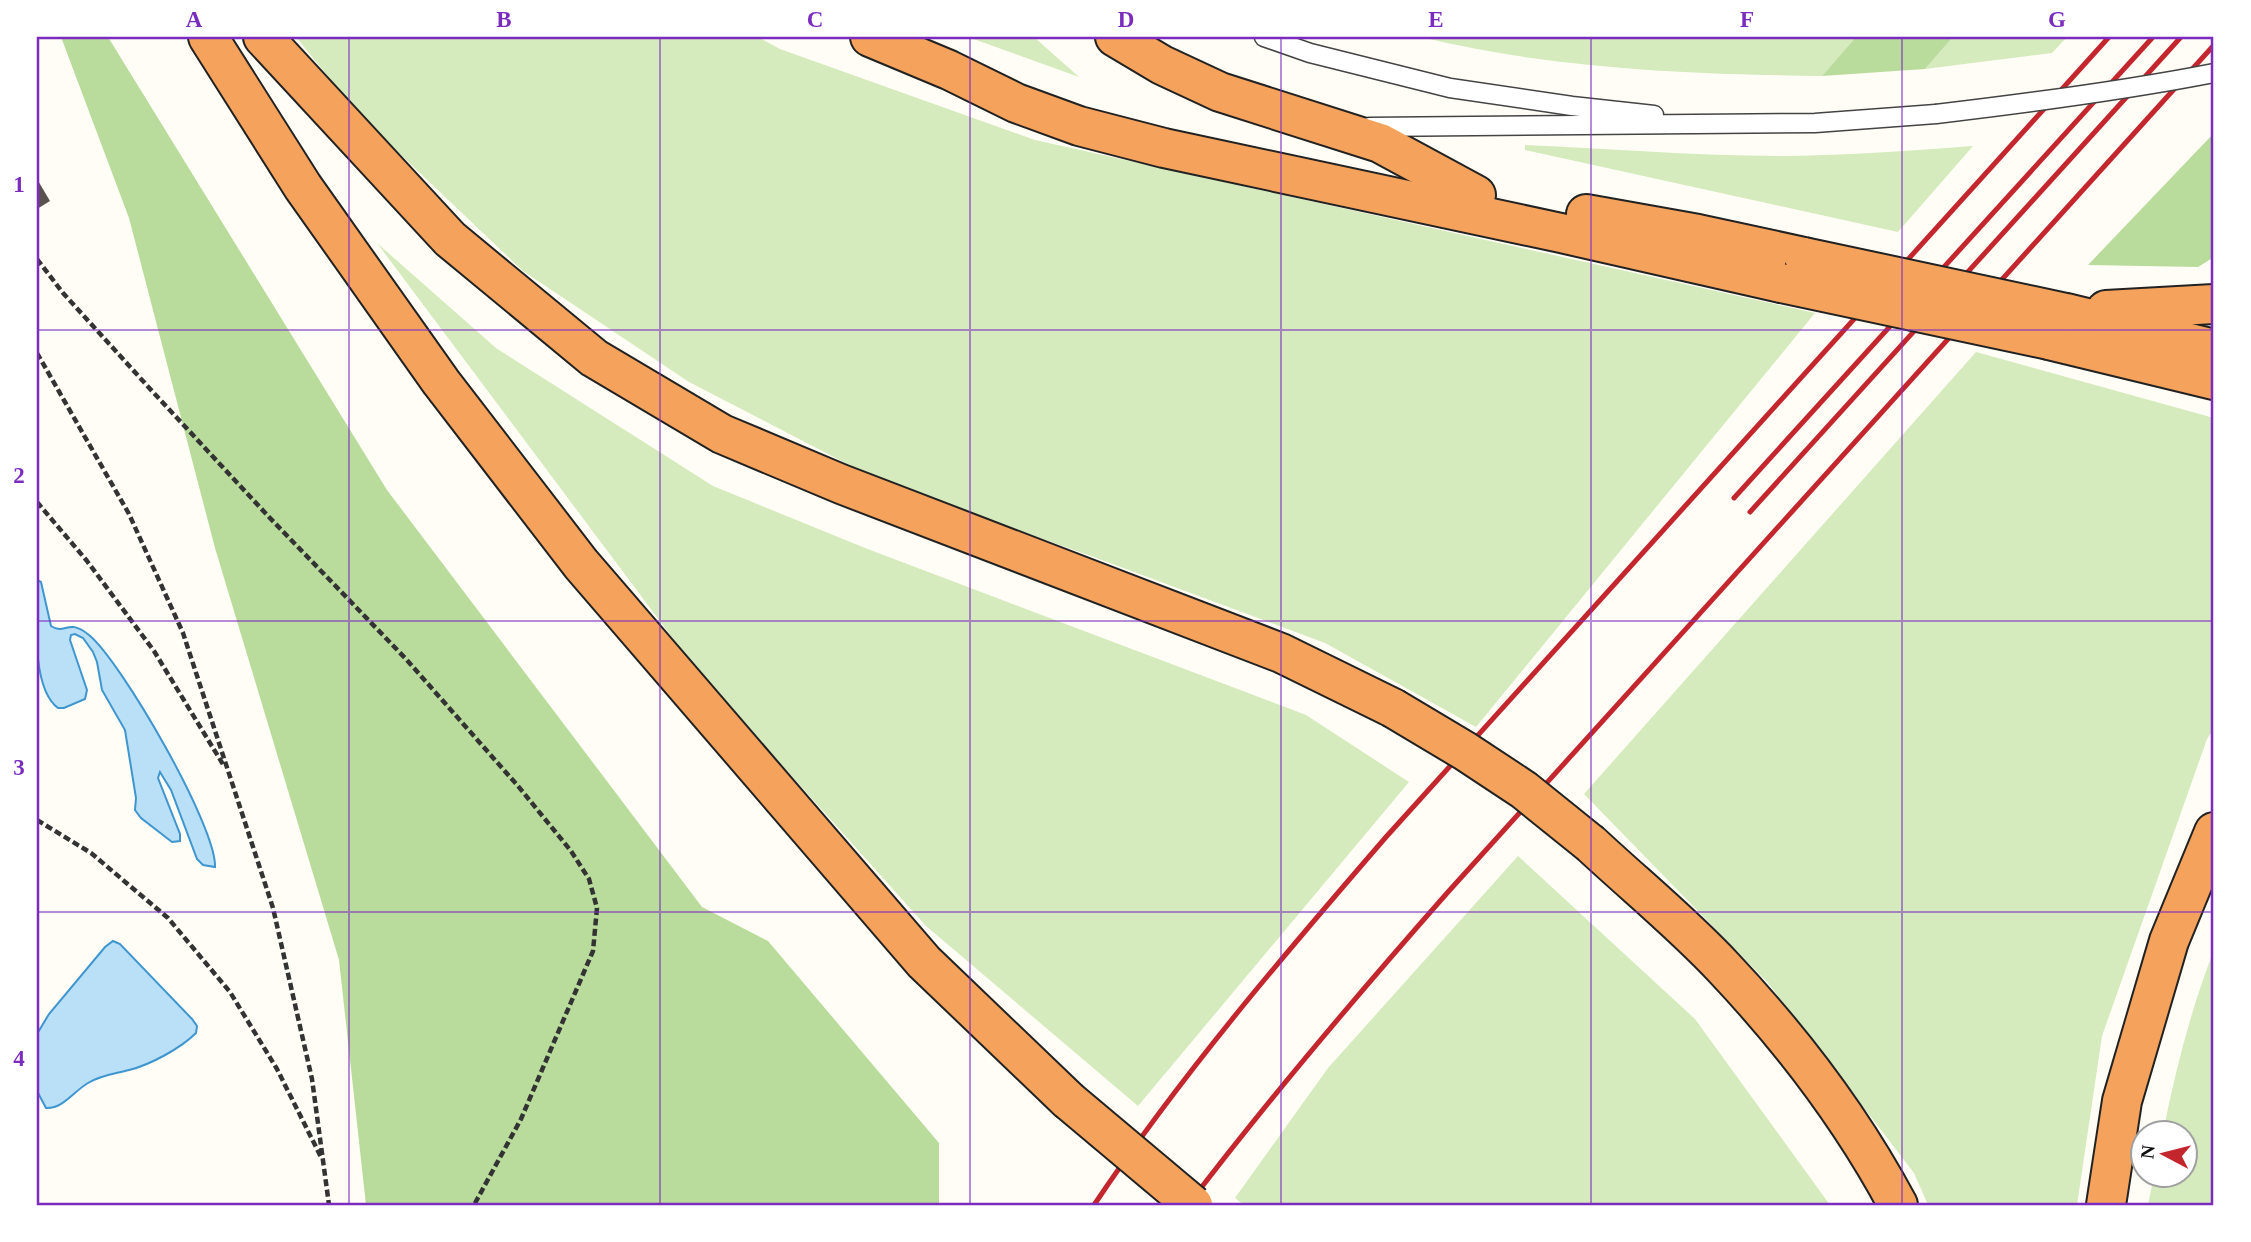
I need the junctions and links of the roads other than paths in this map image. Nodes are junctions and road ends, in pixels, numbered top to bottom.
1 (208, 37) edge
2 (263, 37) edge
3 (870, 37) edge
4 (1115, 37) edge
5 (1265, 37) edge
6 (949, 70) junction
7 (2214, 73) edge
8 (1734, 124) junction
9 (1337, 127) junction
10 (1476, 195) junction
11 (1793, 270) junction
12 (2214, 304) edge
13 (2057, 326) junction
14 (2214, 349) edge
15 (2214, 380) edge
16 (2214, 832) edge
17 (1193, 1205) edge
18 (1898, 1205) edge
19 (2106, 1205) edge

1 - 17 highway, bridge
2 - 18 highway, bridge
3 - 6 highway
4 - 9 highway
5 - 8 lane
6 - 10 highway
6 - 11 highway
7 - 8 lane, bridge
8 - 9 lane
9 - 10 highway
10 - 11 highway
11 - 13 highway, bridge
12 - 13 highway
13 - 14 highway
13 - 15 highway
16 - 19 highway

